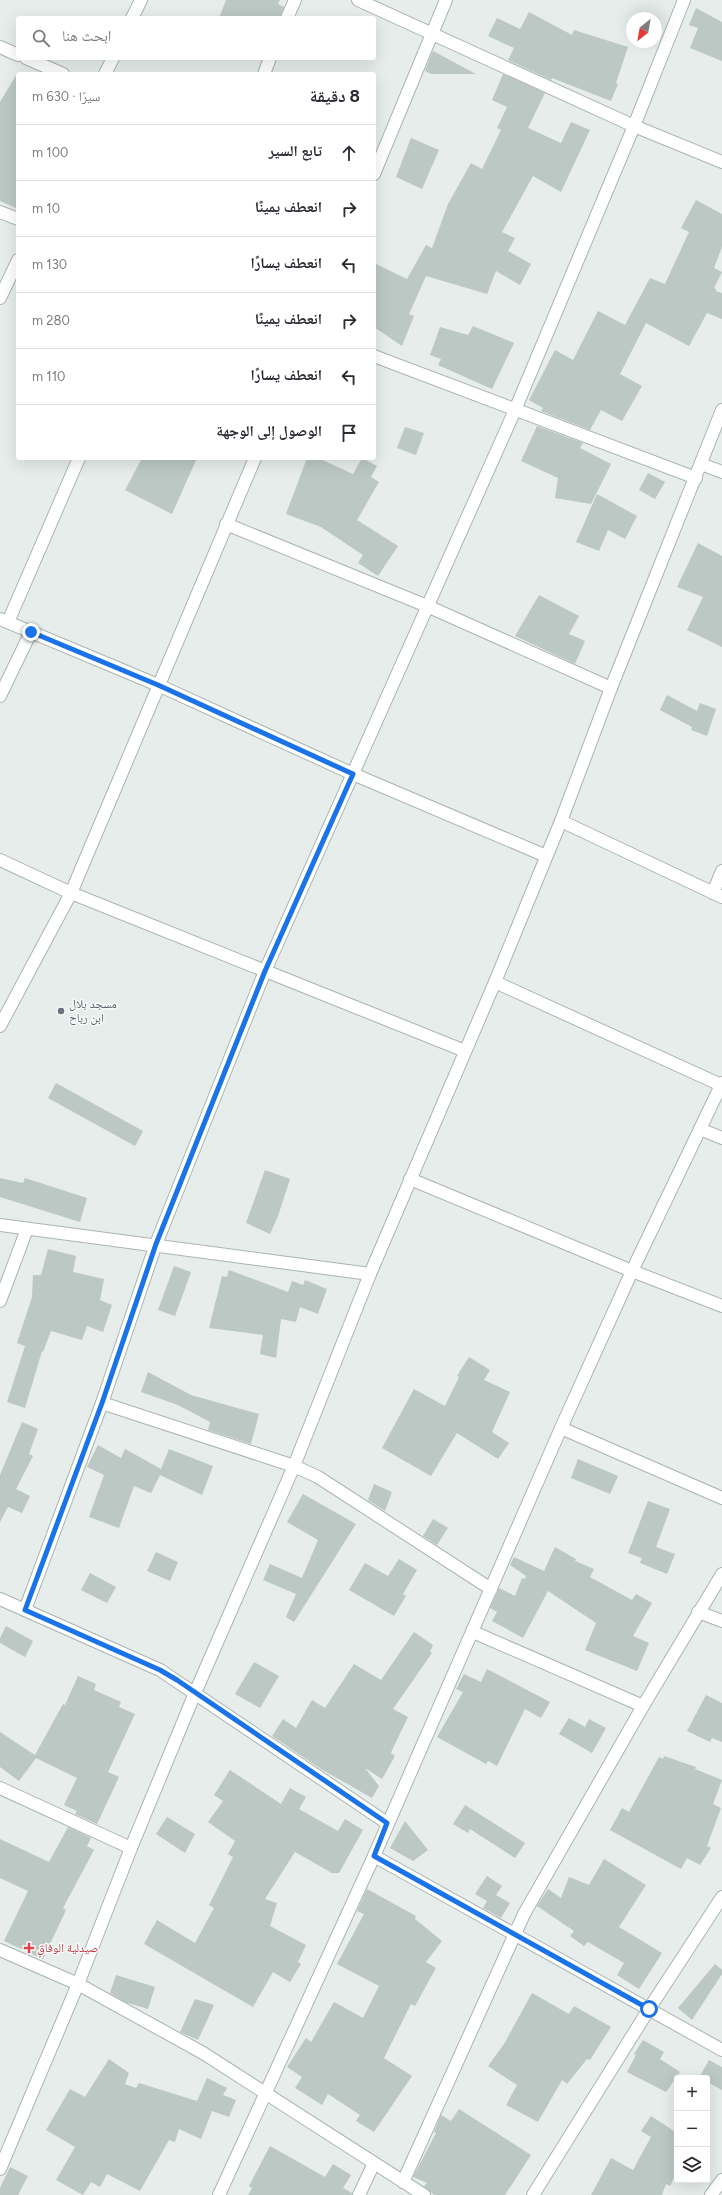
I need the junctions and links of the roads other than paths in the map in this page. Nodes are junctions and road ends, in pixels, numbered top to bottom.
1 (140, 0) edge
2 (294, 0) edge
3 (358, 0) edge
4 (446, 0) edge
5 (684, 0) edge
6 (133, 16) edge
7 (288, 16) edge
8 (432, 33) junction
9 (0, 47) edge
10 (16, 54) edge
11 (31, 60) edge
12 (112, 60) edge
13 (269, 60) edge
14 (58, 72) edge
15 (106, 72) edge
16 (265, 72) edge
17 (634, 126) junction
18 (722, 162) edge
19 (376, 169) edge
20 (0, 212) edge
21 (16, 218) edge
22 (16, 264) edge
23 (0, 298) edge
24 (376, 357) edge
25 (515, 410) junction
26 (722, 410) edge
27 (78, 460) edge
28 (254, 460) edge
29 (701, 464) junction
30 (722, 472) edge
31 (696, 478) junction
32 (226, 524) junction
33 (426, 606) junction
34 (4, 620) edge
35 (31, 632) junction
36 (158, 685) junction
37 (610, 688) junction
38 (0, 696) edge
39 (353, 774) junction
40 (560, 821) junction
41 (546, 856) junction
42 (0, 860) edge
43 (722, 871) edge
44 (71, 893) junction
45 (717, 895) edge
46 (265, 971) junction
47 (494, 982) junction
48 (0, 1026) edge
49 (465, 1051) junction
50 (721, 1084) edge
51 (700, 1129) junction
52 (722, 1138) edge
53 (410, 1179) junction
54 (0, 1225) edge
55 (27, 1229) junction
56 (156, 1244) junction
57 (632, 1271) junction
58 (370, 1274) junction
59 (0, 1301) edge
60 (722, 1306) edge
61 (102, 1403) junction
62 (561, 1428) junction
63 (294, 1466) junction
64 (722, 1498) edge
65 (722, 1574) edge
66 (491, 1589) junction
67 (0, 1599) edge
68 (25, 1610) junction
69 (698, 1612) junction
70 (722, 1622) edge
71 (473, 1632) junction
72 (195, 1694) junction
73 (643, 1706) junction
74 (0, 1788) edge
75 (387, 1823) junction
76 (131, 1848) junction
77 (374, 1856) junction
78 (722, 1897) edge
79 (514, 1935) junction
80 (0, 1950) edge
81 (78, 1984) junction
82 (649, 2009) junction
83 (722, 2050) edge
84 (265, 2092) junction
85 (374, 2163) junction
86 (0, 2169) edge
87 (722, 2180) edge
88 (402, 2182) junction
89 (218, 2195) edge
90 (359, 2195) edge
91 (424, 2195) edge
92 (533, 2195) edge
93 (711, 2195) edge

1 - 6 street
2 - 7 street
3 - 8 street
4 - 8 street
5 - 17 street
8 - 17 street
8 - 19 street
9 - 10 street
11 - 14 street
12 - 15 street
13 - 16 street
17 - 18 street
17 - 25 street
20 - 21 street
22 - 23 street
24 - 25 street
25 - 31 street
25 - 33 street
26 - 29 street
27 - 34 street
28 - 32 street
29 - 30 street
29 - 31 street
31 - 37 street
32 - 33 street
32 - 36 street
33 - 37 street
33 - 39 street
34 - 35 street
35 - 36 street
35 - 38 street
36 - 39 street
36 - 44 street
37 - 40 street
39 - 41 street
39 - 46 street
40 - 41 street
40 - 45 street
41 - 47 street
42 - 44 street
43 - 45 street
44 - 46 street
44 - 48 street
46 - 49 street
46 - 56 street
47 - 49 street
47 - 50 street
49 - 53 street
50 - 51 street
51 - 52 street
51 - 57 street
53 - 57 street
53 - 58 street
54 - 55 street
55 - 56 street
55 - 59 street
56 - 58 street
56 - 61 street
57 - 60 street
57 - 62 street
58 - 63 street
61 - 63 street
61 - 68 street
62 - 64 street
62 - 66 street
63 - 66 street
63 - 72 street
65 - 69 street
66 - 71 street
67 - 68 street
68 - 72 street
69 - 70 street
69 - 73 street
71 - 73 street
71 - 75 street
72 - 75 street
72 - 76 street
73 - 79 street
74 - 76 street
75 - 77 street
76 - 81 street
77 - 79 street
77 - 84 street
78 - 82 street
79 - 82 street
79 - 88 street
80 - 81 street
81 - 84 street
81 - 86 street
82 - 83 street
82 - 92 street
84 - 85 street
84 - 89 street
85 - 88 street
85 - 90 street
87 - 93 street
88 - 91 street

